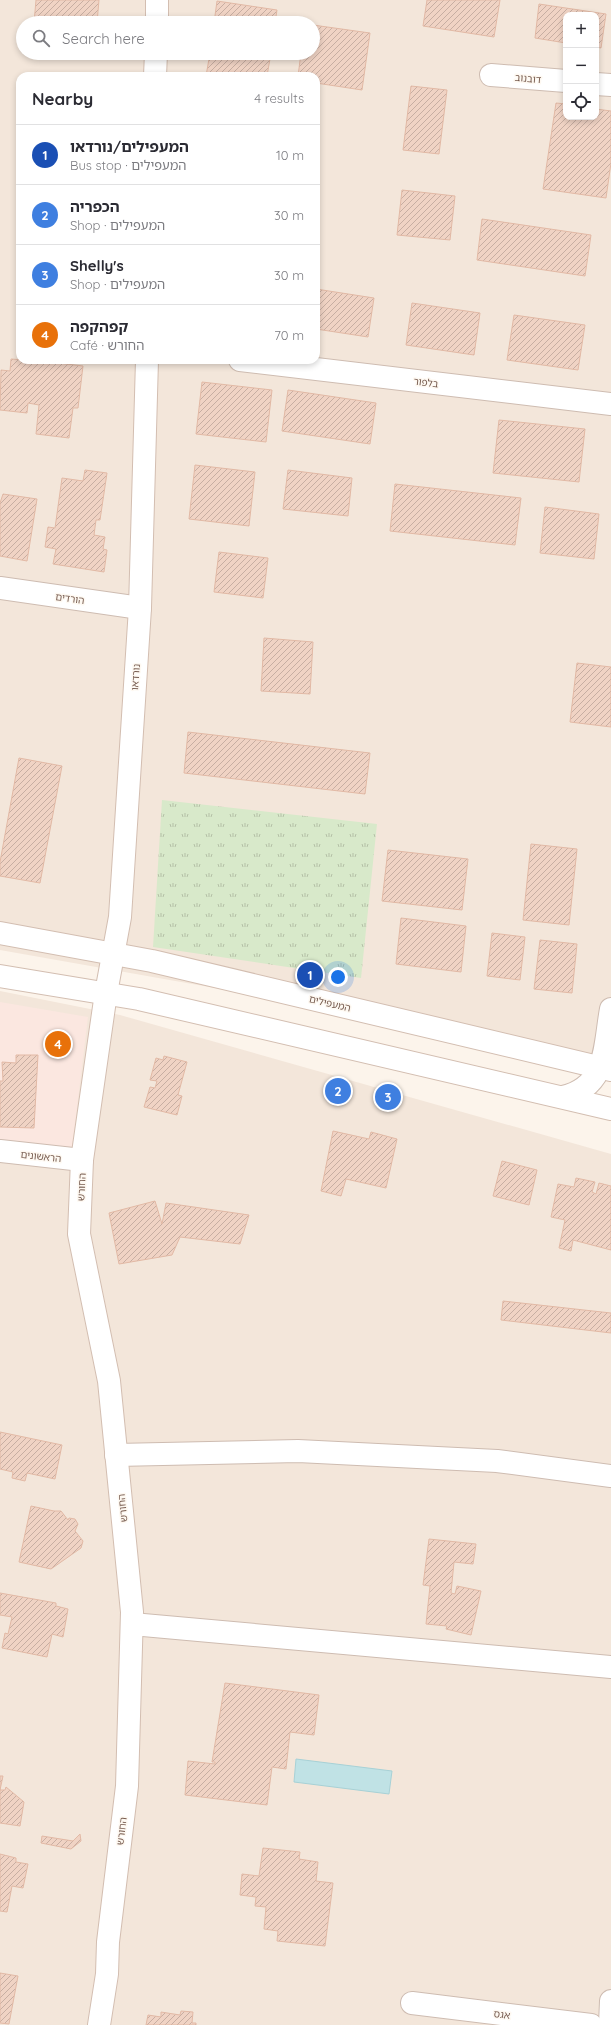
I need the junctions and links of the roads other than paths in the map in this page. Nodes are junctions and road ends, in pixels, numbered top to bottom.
1 (158, 0) edge
2 (157, 16) edge
3 (156, 60) edge
4 (155, 72) edge
5 (491, 74) dead end
6 (563, 81) edge
7 (599, 84) edge
8 (611, 85) edge
9 (147, 364) edge
10 (274, 364) edge
11 (611, 404) edge
12 (0, 588) edge
13 (140, 608) junction
14 (0, 933) edge
15 (113, 954) junction
16 (0, 976) edge
17 (106, 993) junction
18 (611, 1009) edge
19 (606, 1068) edge
20 (563, 1097) junction
21 (611, 1109) edge
22 (0, 1151) edge
23 (82, 1160) junction
24 (116, 1455) junction
25 (611, 1476) edge
26 (132, 1624) junction
27 (611, 1667) edge
28 (611, 2001) edge
29 (412, 2003) dead end
30 (99, 2025) edge
31 (591, 2025) edge
32 (610, 2025) edge

1 - 2 street
3 - 4 street
5 - 6 street, דובנוב
7 - 8 street
9 - 13 street, נורדאו
10 - 11 street, בלפור
12 - 13 street, הורדים
13 - 15 street, נורדאו
14 - 15 street, המעפילים
15 - 17 street, נורדאו
15 - 19 street, המעפילים
16 - 17 street
17 - 20 street
17 - 23 street, החורש
18 - 19 street
19 - 20 street
20 - 21 street
22 - 23 street, הראשונים
23 - 24 street, החורש
24 - 25 street
24 - 26 street, החורש
26 - 27 street
26 - 30 street, החורש
28 - 32 street
29 - 31 street, אגס

